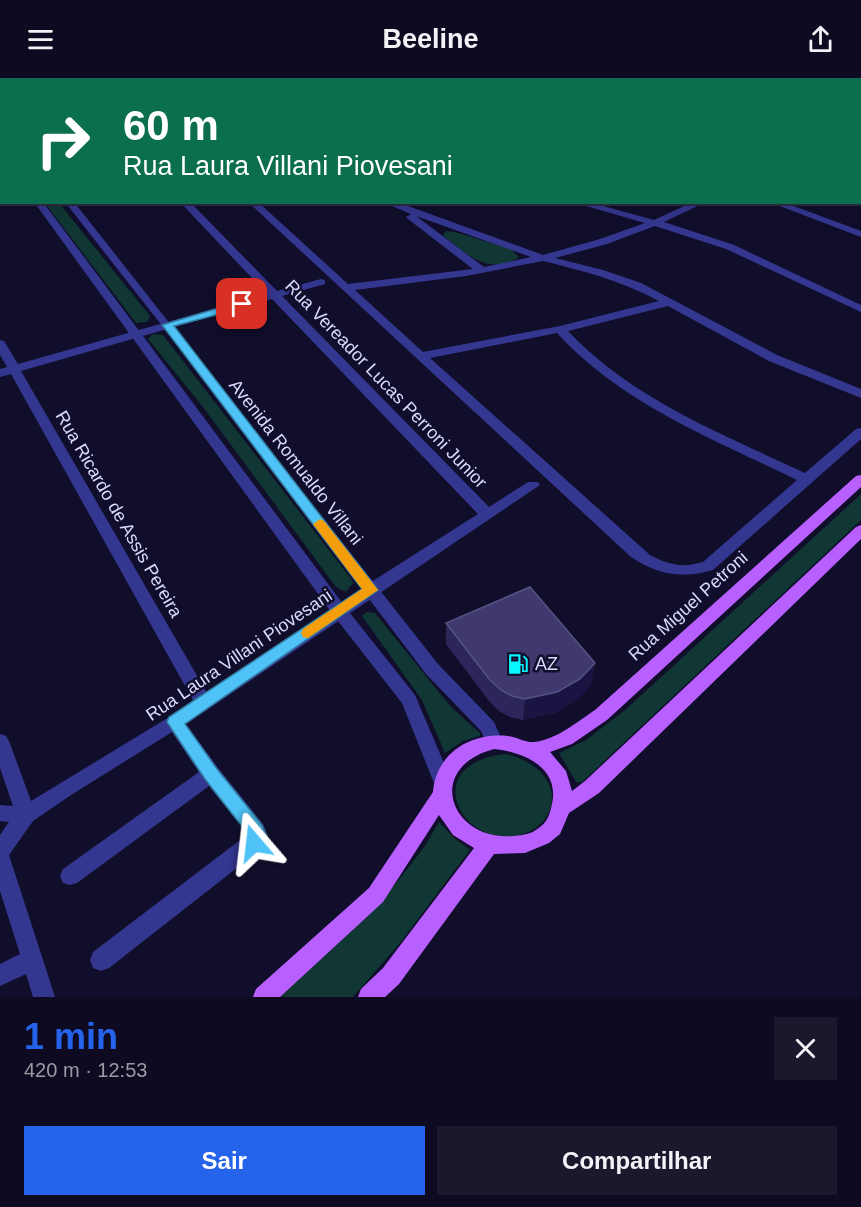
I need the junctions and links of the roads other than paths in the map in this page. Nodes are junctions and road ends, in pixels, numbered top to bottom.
1 (39, 204) edge
2 (71, 204) edge
3 (186, 204) edge
4 (254, 204) edge
5 (390, 204) edge
6 (583, 204) edge
7 (698, 204) edge
8 (779, 204) edge
9 (805, 204) edge
10 (399, 208) junction
11 (831, 222) junction
12 (656, 224) junction
13 (861, 234) edge
14 (543, 258) junction
15 (481, 270) junction
16 (321, 282) dead end
17 (345, 287) junction
18 (274, 296) junction
19 (672, 302) junction
20 (861, 309) edge
21 (167, 325) junction
22 (560, 329) junction
23 (134, 334) junction
24 (0, 344) edge
25 (419, 356) junction
26 (7, 371) edge
27 (861, 394) edge
28 (861, 432) edge
29 (861, 479) edge
30 (808, 480) junction
31 (533, 485) dead end
32 (487, 514) junction
33 (861, 530) edge
34 (371, 590) junction
35 (340, 612) junction
36 (204, 704) junction
37 (175, 722) junction
38 (0, 741) edge
39 (494, 742) junction
40 (534, 750) junction
41 (211, 774) junction
42 (442, 789) junction
43 (564, 807) junction
44 (0, 813) edge
45 (26, 815) junction
46 (488, 846) junction
47 (0, 851) edge
48 (0, 858) edge
49 (70, 876) dead end
50 (32, 960) junction
51 (101, 960) dead end
52 (0, 975) edge
53 (44, 997) edge
54 (264, 997) edge
55 (369, 997) edge

1 - 23 street
2 - 21 street, Avenida Romualdo Villani
3 - 18 street, Rua Vereador Lucas Perroni Junior
4 - 17 street
5 - 10 street
6 - 12 street
7 - 12 street
8 - 11 street
9 - 11 street
10 - 14 street
10 - 15 street
11 - 13 street
12 - 14 street
12 - 20 street
14 - 15 street
14 - 19 street
15 - 17 street
16 - 18 street
17 - 25 street
18 - 21 street
18 - 32 street, Rua Vereador Lucas Perroni Junior
19 - 22 street
19 - 27 street
21 - 23 street
21 - 34 street, Avenida Romualdo Villani
22 - 25 street
22 - 30 street
23 - 26 street
23 - 35 street
24 - 26 street, Rua Ricardo de Assis Pereira
25 - 30 street
26 - 36 street, Rua Ricardo de Assis Pereira
28 - 30 street
29 - 40 main road, Rua Miguel Petroni
31 - 32 street, Rua Laura Villani Piovesani
32 - 34 street, Rua Laura Villani Piovesani
33 - 43 main road
34 - 35 street, Rua Laura Villani Piovesani
34 - 39 street, Avenida Romualdo Villani
35 - 36 street, Rua Laura Villani Piovesani
35 - 42 street
36 - 37 street, Rua Laura Villani Piovesani
37 - 41 street
37 - 45 street, Rua Laura Villani Piovesani
38 - 45 street
39 - 40 main road
39 - 42 main road
40 - 43 main road
41 - 49 street
41 - 51 street
42 - 46 main road
42 - 54 main road
43 - 46 main road
44 - 45 street
45 - 47 street, Rua Laura Villani Piovesani
46 - 55 main road
48 - 50 street
50 - 52 street
50 - 53 street

